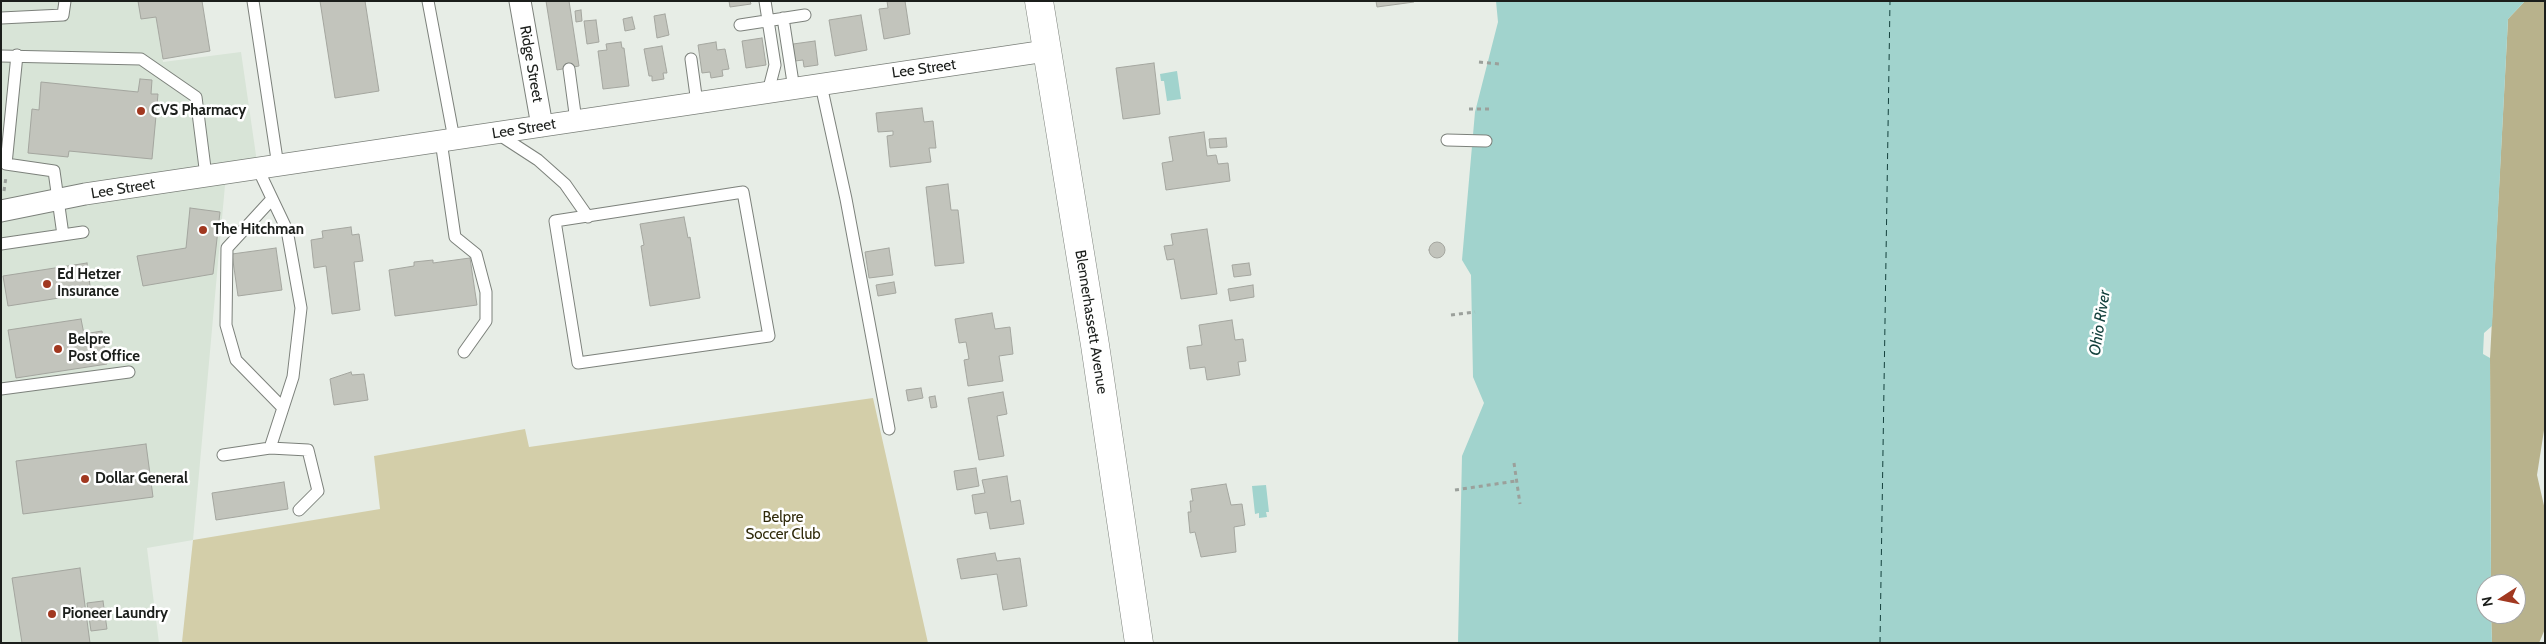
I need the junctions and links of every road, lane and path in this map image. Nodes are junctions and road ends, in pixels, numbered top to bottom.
1 (65, 1) edge
2 (254, 1) edge
3 (428, 1) edge
4 (520, 1) edge
5 (766, 1) edge
6 (1040, 1) edge
7 (805, 15) dead end
8 (1, 18) edge
9 (783, 18) junction
10 (769, 20) junction
11 (740, 25) dead end
12 (1047, 53) junction
13 (17, 55) junction
14 (1, 56) edge
15 (691, 59) dead end
16 (1479, 62) dead end
17 (1499, 64) dead end
18 (569, 69) dead end
19 (821, 85) junction
20 (794, 89) junction
21 (768, 92) junction
22 (698, 103) junction
23 (1491, 108) dead end
24 (1469, 109) dead end
25 (576, 121) junction
26 (542, 126) junction
27 (496, 133) junction
28 (447, 140) junction
29 (1447, 140) dead end
30 (1486, 141) dead end
31 (278, 166) junction
32 (258, 169) junction
33 (206, 176) junction
34 (59, 198) junction
35 (272, 199) junction
36 (1, 211) edge
37 (588, 217) junction
38 (83, 232) dead end
39 (64, 235) junction
40 (1, 244) edge
41 (1475, 312) dead end
42 (1451, 315) dead end
43 (464, 352) dead end
44 (129, 372) dead end
45 (1, 389) edge
46 (283, 408) junction
47 (889, 429) dead end
48 (270, 448) junction
49 (222, 455) dead end
50 (1514, 463) dead end
51 (1516, 481) junction
52 (1455, 490) dead end
53 (1520, 504) dead end
54 (299, 510) dead end
55 (1139, 643) edge

1 - 8 lane
2 - 31 lane
3 - 28 lane
4 - 26 street, Ridge Street
5 - 10 lane
6 - 12 street, Blennerhassett Avenue
7 - 9 lane
9 - 10 lane
9 - 20 lane
10 - 11 lane
10 - 21 lane
12 - 19 street, Lee Street
12 - 55 street, Blennerhassett Avenue
13 - 14 lane
13 - 33 lane
13 - 34 lane
15 - 22 lane
16 - 17 path
18 - 25 lane
19 - 20 street, Lee Street
19 - 47 lane
20 - 21 street, Lee Street
21 - 22 street, Lee Street
22 - 25 street, Lee Street
23 - 24 path
25 - 26 street, Lee Street
26 - 27 street, Lee Street
27 - 28 street, Lee Street
27 - 37 lane
28 - 31 street, Lee Street
28 - 43 lane
29 - 30 lane
31 - 32 street, Lee Street
32 - 33 street, Lee Street
32 - 35 lane
33 - 34 street, Lee Street
34 - 36 street, Lee Street
34 - 39 lane
35 - 46 lane
35 - 46 lane
37 - 37 lane
38 - 39 lane
39 - 40 lane
41 - 42 path
44 - 45 lane
46 - 48 lane
48 - 49 lane
48 - 54 lane
50 - 51 path
51 - 52 path
51 - 53 path

